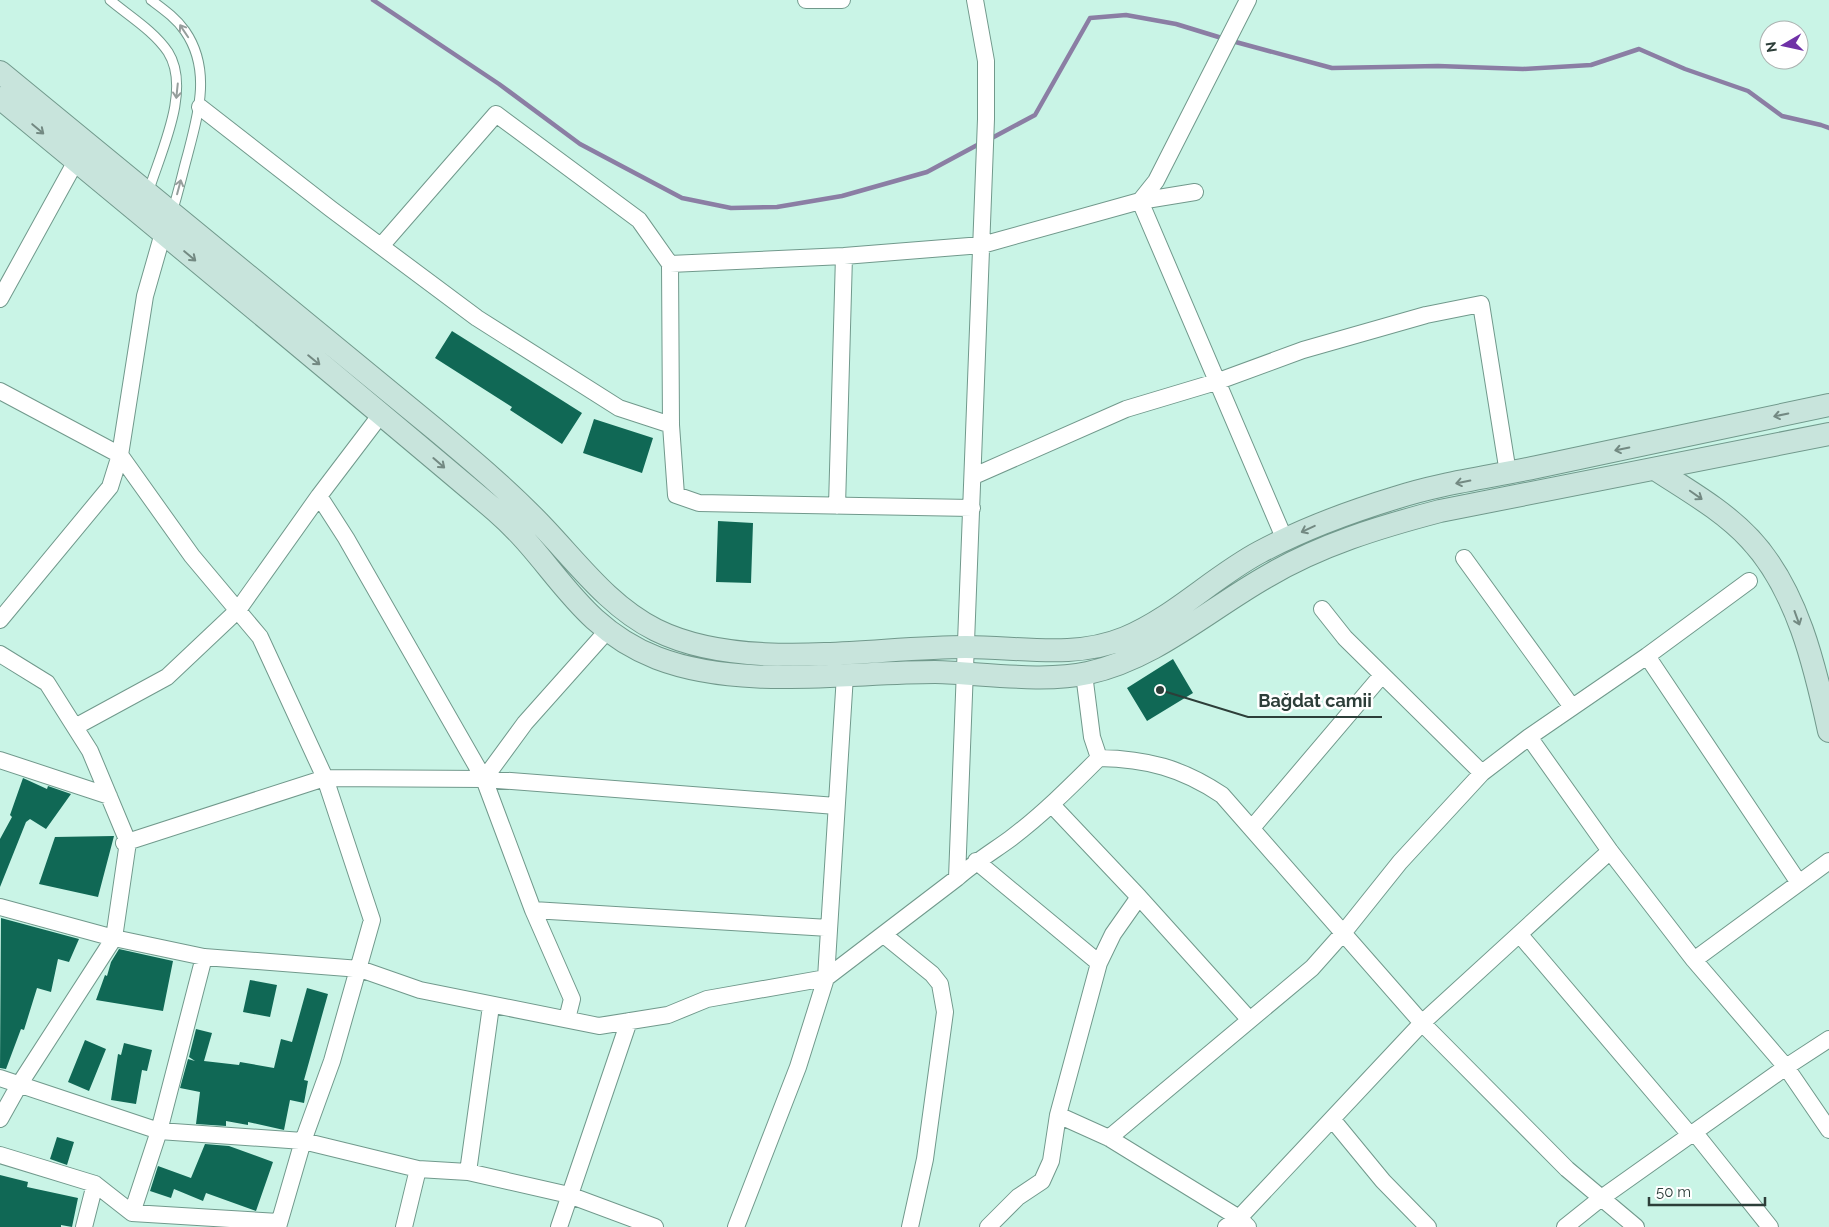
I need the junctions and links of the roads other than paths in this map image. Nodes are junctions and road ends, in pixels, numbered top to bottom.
1 (110, 0) edge
2 (151, 0) edge
3 (806, 0) edge
4 (842, 0) edge
5 (976, 0) edge
6 (1248, 1) edge
7 (0, 72) edge
8 (0, 98) edge
9 (200, 107) junction
10 (76, 161) junction
11 (148, 192) junction
12 (1195, 192) dead end
13 (1140, 201) junction
14 (172, 211) junction
15 (143, 216) junction
16 (163, 233) junction
17 (982, 244) junction
18 (381, 246) junction
19 (844, 256) junction
20 (670, 264) junction
21 (0, 299) edge
22 (1216, 382) junction
23 (0, 391) edge
24 (1829, 405) edge
25 (382, 413) junction
26 (671, 425) junction
27 (1829, 434) edge
28 (120, 455) junction
29 (1655, 469) junction
30 (1508, 473) junction
31 (974, 476) junction
32 (319, 496) junction
33 (837, 506) junction
34 (972, 508) junction
35 (1285, 540) junction
36 (1464, 558) dead end
37 (1749, 581) dead end
38 (1322, 609) dead end
39 (238, 610) junction
40 (0, 620) edge
41 (608, 631) junction
42 (967, 647) junction
43 (0, 654) edge
44 (1647, 656) junction
45 (965, 673) junction
46 (1084, 674) junction
47 (845, 675) junction
48 (1382, 675) junction
49 (1572, 707) junction
50 (74, 727) junction
51 (1829, 731) edge
52 (1529, 737) junction
53 (1099, 758) junction
54 (0, 760) edge
55 (1482, 772) junction
56 (324, 778) junction
57 (484, 779) junction
58 (108, 796) junction
59 (1052, 805) junction
60 (836, 806) junction
61 (1252, 828) junction
62 (126, 843) junction
63 (1610, 851) junction
64 (976, 861) junction
65 (1829, 861) edge
66 (957, 878) junction
67 (1799, 884) junction
68 (1139, 897) junction
69 (0, 906) edge
70 (533, 910) junction
71 (829, 928) junction
72 (1344, 932) junction
73 (1520, 934) junction
74 (884, 935) junction
75 (114, 938) junction
76 (204, 957) junction
77 (1694, 960) junction
78 (1099, 963) junction
79 (360, 968) junction
80 (826, 978) junction
81 (491, 1006) junction
82 (567, 1019) junction
83 (1250, 1019) junction
84 (629, 1021) junction
85 (1422, 1023) junction
86 (1829, 1039) edge
87 (1786, 1067) junction
88 (0, 1078) edge
89 (19, 1085) junction
90 (1058, 1115) junction
91 (0, 1119) edge
92 (1332, 1120) junction
93 (1829, 1130) edge
94 (159, 1131) junction
95 (1693, 1135) junction
96 (1109, 1138) junction
97 (303, 1141) junction
98 (0, 1155) edge
99 (418, 1169) junction
100 (468, 1172) junction
101 (95, 1184) junction
102 (569, 1196) junction
103 (1600, 1199) junction
104 (132, 1213) junction
105 (1238, 1224) edge
106 (278, 1225) edge
107 (84, 1227) edge
108 (404, 1227) edge
109 (559, 1227) edge
110 (655, 1227) edge
111 (736, 1227) edge
112 (910, 1227) edge
113 (988, 1227) edge
114 (1428, 1227) edge
115 (1565, 1227) edge
116 (1636, 1227) edge
117 (1770, 1227) edge

1 -> 11 lane
9 -> 2 lane
3 - 4 street
5 - 17 street
6 - 13 street
7 - 11 main road
8 -> 10 main road
14 -> 9 lane
9 - 18 street
10 - 15 main road
10 - 21 street
11 - 14 main road
11 - 15 lane
12 - 13 street
13 - 17 street
13 - 22 street
14 - 16 lane
14 - 42 main road
15 - 16 main road
16 -> 25 main road
16 - 28 street
17 - 19 street
17 - 31 street
18 - 20 street
18 - 26 street
19 - 20 street
19 - 33 street
20 - 26 street
22 - 30 street
22 - 31 street
22 - 35 street
23 - 28 street
24 -> 30 main road
25 - 32 street
25 -> 41 main road
26 - 33 street
27 - 29 main road
28 - 39 street
28 - 40 street
29 - 46 main road
29 -> 51 main road
30 -> 35 main road
31 - 34 street
32 - 39 street
32 - 57 street
33 - 34 street
34 - 42 street
35 - 42 main road
36 - 49 street
37 - 44 street
38 - 48 street
39 - 50 street
39 - 56 street
41 - 47 main road
41 - 57 street
42 - 45 street
43 - 50 street
44 - 49 street
44 - 67 street
45 - 46 main road
45 - 47 main road
45 - 66 street
46 - 53 street
47 - 60 street
48 - 55 street
48 - 61 street
49 - 52 street
50 - 58 street
52 - 55 street
52 - 63 street
53 - 59 street
53 - 61 street
54 - 58 street
55 - 72 street
56 - 57 street
56 - 62 street
56 - 79 street
57 - 60 street
57 - 70 street
58 - 62 street
59 - 64 street
59 - 68 street
60 - 71 street
61 - 72 street
62 - 75 street
63 - 73 street
63 - 77 street
64 - 66 street
64 - 78 street
65 - 67 street
66 - 74 street
67 - 77 street
68 - 78 street
68 - 83 street
69 - 75 street
70 - 71 street
70 - 82 street
71 - 80 street
72 - 83 street
72 - 85 street
73 - 85 street
73 - 95 street
74 - 80 street
74 - 112 street
75 - 76 street
75 - 89 street
76 - 79 street
76 - 94 street
77 - 87 street
78 - 90 street
79 - 81 street
79 - 97 street
80 - 84 street
80 - 111 street
81 - 82 street
81 - 100 street
82 - 84 street
83 - 96 street
84 - 102 street
85 - 92 street
85 - 103 street
86 - 87 street
87 - 93 street
87 - 95 street
88 - 89 street
89 - 91 street
89 - 94 street
90 - 96 street
90 - 113 street
92 - 105 street
92 - 114 street
94 - 97 street
94 - 104 street
95 - 103 street
95 - 117 street
96 - 105 street
97 - 99 street
97 - 106 street
98 - 101 street
99 - 100 street
99 - 108 street
100 - 102 street
101 - 104 street
101 - 107 street
102 - 109 street
102 - 110 street
103 - 115 street
103 - 116 street
104 - 106 street

